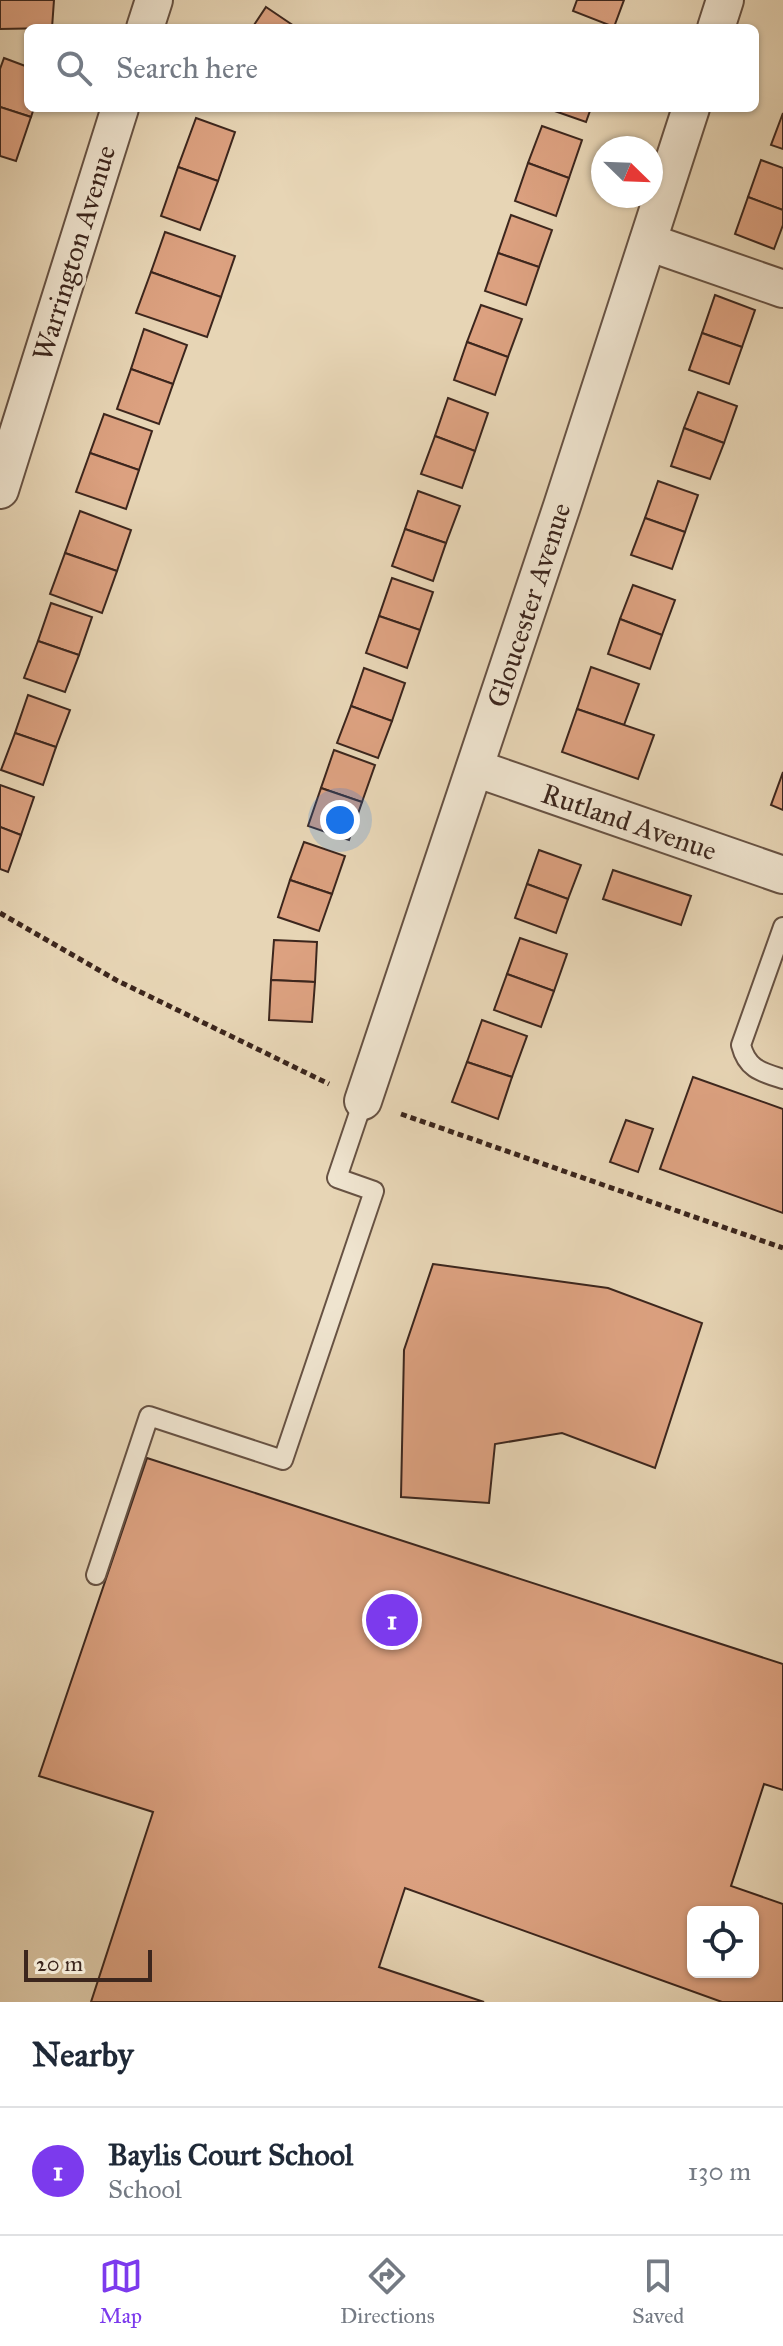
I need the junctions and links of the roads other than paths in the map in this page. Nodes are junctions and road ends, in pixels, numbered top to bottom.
1 (154, 0) edge
2 (725, 0) edge
3 (146, 24) edge
4 (717, 24) edge
5 (119, 112) edge
6 (690, 112) edge
7 (648, 242) junction
8 (783, 289) edge
9 (0, 490) edge
10 (475, 768) junction
11 (783, 875) edge
12 (783, 927) edge
13 (783, 1079) edge
14 (363, 1101) joint
15 (96, 1575) dead end

1 - 3 street
2 - 4 street
5 - 9 street, Warrington Avenue
6 - 7 street, Gloucester Avenue
7 - 8 street
7 - 10 street, Gloucester Avenue
10 - 11 street, Rutland Avenue
10 - 14 street, Gloucester Avenue
12 - 13 lane
14 - 15 lane

